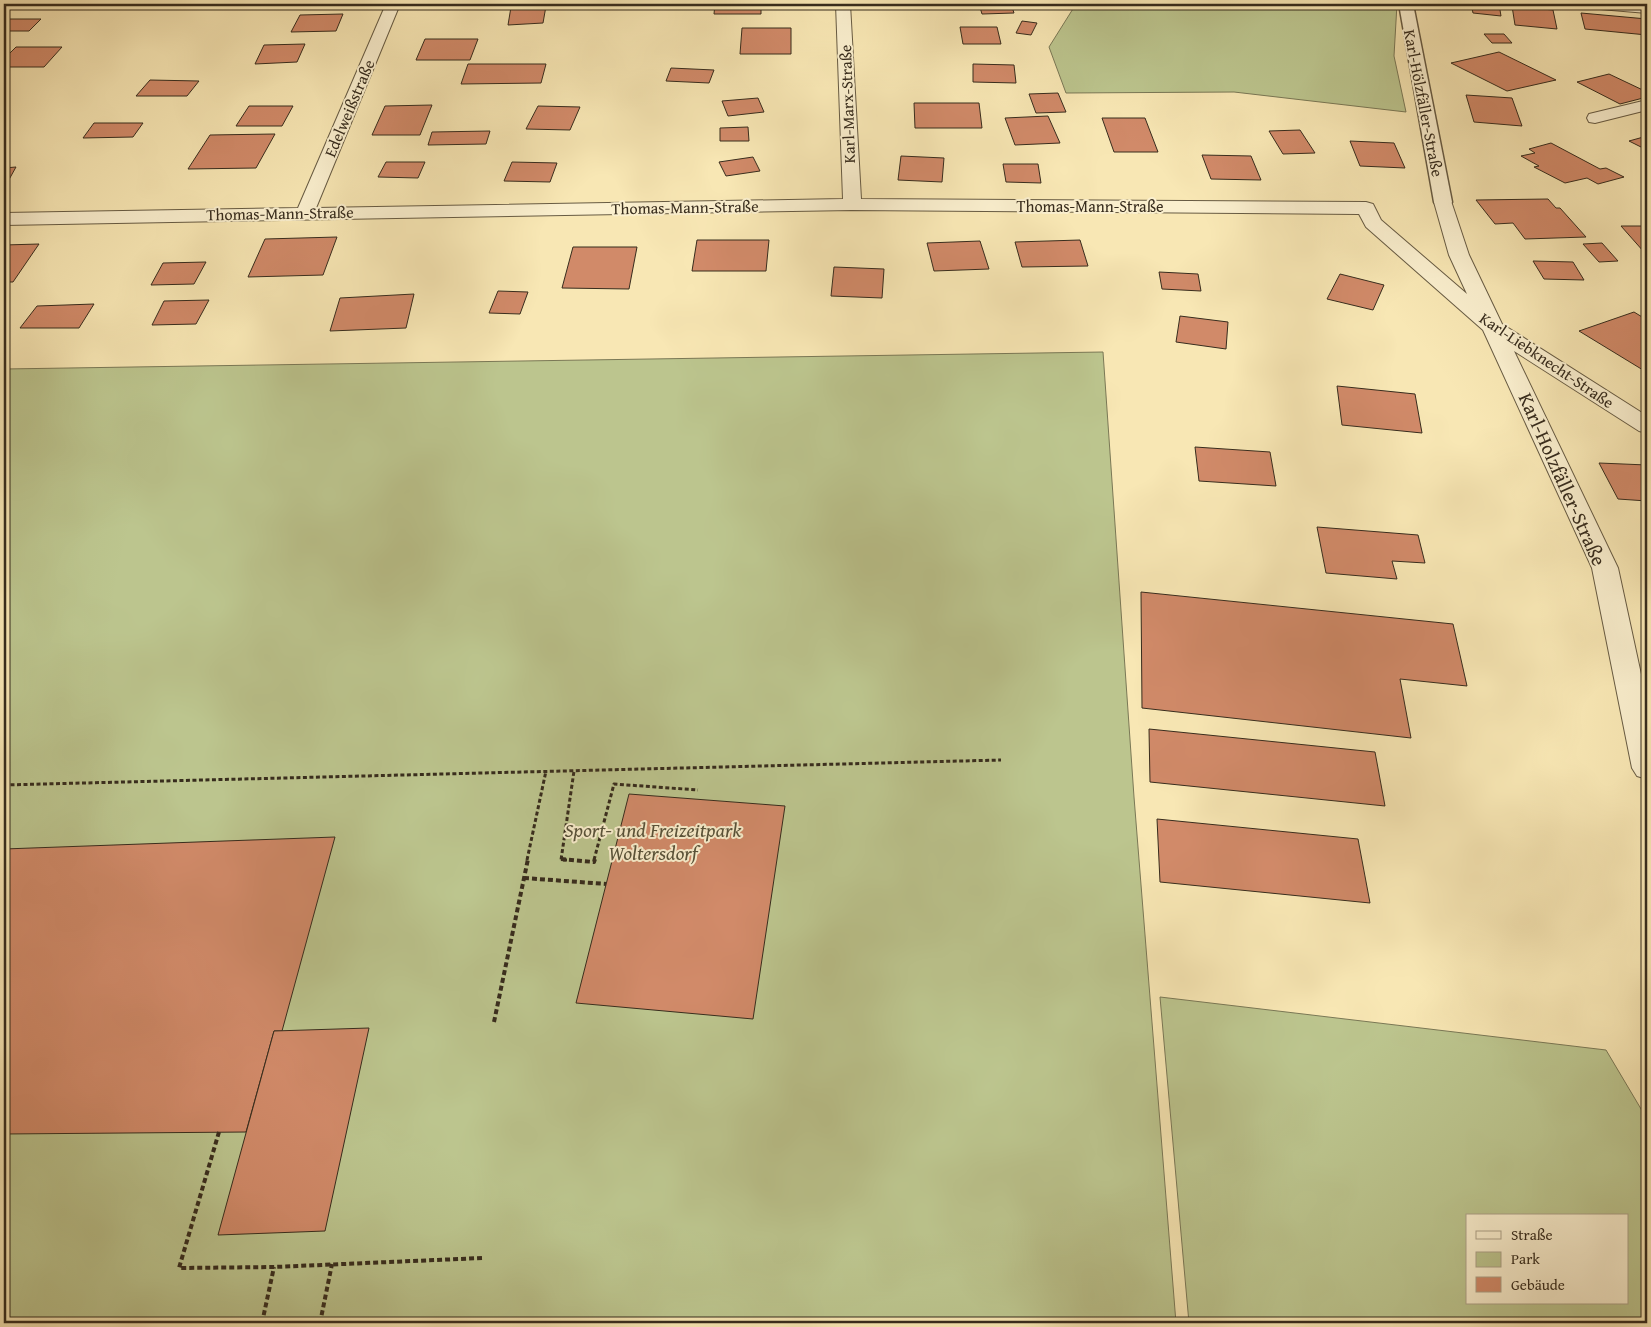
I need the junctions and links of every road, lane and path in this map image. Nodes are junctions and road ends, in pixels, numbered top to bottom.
1 (393, 4) edge
2 (843, 4) edge
3 (1406, 4) edge
4 (1588, 4) edge
5 (1647, 10) edge
6 (1647, 105) edge
7 (1595, 118) dead end
8 (1443, 202) joint
9 (852, 204) junction
10 (1366, 208) joint
11 (305, 213) junction
12 (4, 218) edge
13 (1495, 329) junction
14 (1647, 426) edge
15 (1001, 760) dead end
16 (1647, 768) edge
17 (574, 770) junction
18 (546, 771) junction
19 (4, 784) edge
20 (698, 790) dead end
21 (524, 878) junction
22 (606, 884) dead end
23 (494, 1022) dead end
24 (219, 1132) dead end
25 (482, 1258) dead end
26 (332, 1264) junction
27 (274, 1267) junction
28 (262, 1323) edge
29 (320, 1323) edge

1 - 11 street, Edelweißstraße
2 - 9 street, Karl-Marx-Straße
3 - 8 lane, Karl-Hölzfäller-Straße
4 - 5 street
6 - 7 street
8 - 13 street, Karl-Holzfäller-Straße
9 - 10 street, Thomas-Mann-Straße
9 - 11 street, Thomas-Mann-Straße
10 - 13 street, Karl-Liebknecht-Straße
11 - 12 street, Thomas-Mann-Straße
13 - 14 street, Karl-Liebknecht-Straße
13 - 16 street, Karl-Holzfäller-Straße
15 - 17 path
17 - 18 path
17 - 20 path
18 - 19 path
18 - 21 path
21 - 22 path
21 - 23 path
24 - 27 path
25 - 26 path
26 - 27 path
26 - 29 path
27 - 28 path

